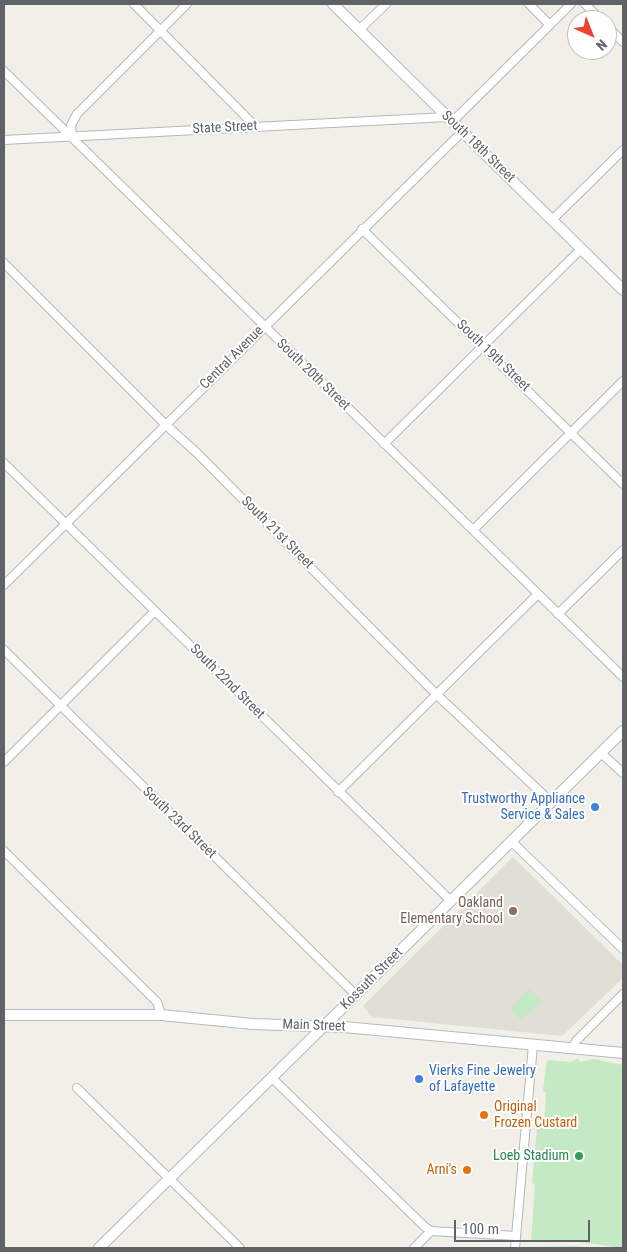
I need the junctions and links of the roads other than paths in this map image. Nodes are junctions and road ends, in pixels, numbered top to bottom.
1 (134, 4) edge
2 (187, 4) edge
3 (332, 4) edge
4 (386, 4) edge
5 (529, 4) edge
6 (571, 4) edge
7 (550, 25) junction
8 (160, 30) junction
9 (359, 30) junction
10 (4, 71) edge
11 (449, 120) junction
12 (256, 127) junction
13 (462, 132) junction
14 (72, 136) junction
15 (4, 140) edge
16 (623, 150) edge
17 (552, 220) junction
18 (362, 229) junction
19 (581, 249) junction
20 (4, 263) edge
21 (623, 290) edge
22 (264, 327) junction
23 (483, 345) junction
24 (623, 382) edge
25 (166, 425) junction
26 (571, 432) junction
27 (384, 444) junction
28 (4, 463) edge
29 (623, 484) edge
30 (65, 524) junction
31 (473, 530) junction
32 (623, 550) edge
33 (4, 585) edge
34 (538, 594) junction
35 (155, 611) junction
36 (558, 614) junction
37 (4, 650) edge
38 (623, 677) edge
39 (436, 694) junction
40 (59, 706) junction
41 (623, 731) edge
42 (600, 753) junction
43 (4, 762) edge
44 (623, 774) edge
45 (338, 792) junction
46 (551, 802) junction
47 (511, 841) junction
48 (4, 851) edge
49 (451, 901) junction
50 (623, 949) edge
51 (623, 994) edge
52 (356, 995) junction
53 (4, 1015) edge
54 (160, 1015) junction
55 (322, 1027) junction
56 (533, 1045) junction
57 (573, 1048) junction
58 (623, 1053) edge
59 (272, 1078) junction
60 (77, 1088) dead end
61 (170, 1179) junction
62 (431, 1231) junction
63 (516, 1236) junction
64 (99, 1248) edge
65 (240, 1248) edge
66 (414, 1248) edge
67 (515, 1248) edge

1 - 8 street
2 - 8 street
3 - 9 main road, South 18th Street
4 - 9 street
5 - 7 street
6 - 7 street
7 - 11 street
8 - 12 street
8 - 14 street
9 - 11 main road, South 18th Street
10 - 14 street, South 20th Street
11 - 12 street, State Street
11 - 13 main road, South 18th Street
12 - 14 street, State Street
13 - 17 main road, South 18th Street
13 - 18 street, Central Avenue
14 - 15 street, State Street
14 - 22 street, South 20th Street
16 - 17 street
17 - 19 main road, South 18th Street
18 - 22 street, Central Avenue
18 - 23 street, South 19th Street
19 - 21 main road, South 18th Street
19 - 23 street
20 - 25 street, South 21st Street
22 - 25 street, Central Avenue
22 - 27 street, South 20th Street
23 - 26 street, South 19th Street
23 - 27 street
24 - 26 street
25 - 30 street, Central Avenue
25 - 39 street, South 21st Street
26 - 29 street, South 19th Street
26 - 31 street
27 - 31 street, South 20th Street
28 - 30 street, South 22nd Street
30 - 33 street, Central Avenue
30 - 35 street, South 22nd Street
31 - 34 street, South 20th Street
32 - 36 street
34 - 36 street, South 20th Street
34 - 39 street
35 - 40 street
35 - 45 street, South 22nd Street
36 - 38 street, South 20th Street
37 - 40 street, South 23rd Street
39 - 45 street
39 - 46 street, South 21st Street
40 - 43 street
40 - 52 street, South 23rd Street
41 - 42 main road, Kossuth Street
42 - 44 street
42 - 46 main road, Kossuth Street
45 - 49 street, South 22nd Street
46 - 47 main road, Kossuth Street
47 - 49 main road, Kossuth Street
47 - 50 street
48 - 54 street
49 - 52 main road, Kossuth Street
51 - 57 street
52 - 55 main road, Kossuth Street
53 - 54 main road, Main Street
54 - 55 main road, Main Street
55 - 56 main road, Main Street
55 - 59 main road, Kossuth Street
56 - 57 main road, Main Street
56 - 63 street
57 - 58 main road, Main Street
59 - 61 main road, Kossuth Street
59 - 62 street
60 - 61 street
61 - 64 main road, Kossuth Street
61 - 65 street
62 - 63 street
62 - 66 street
63 - 67 street

